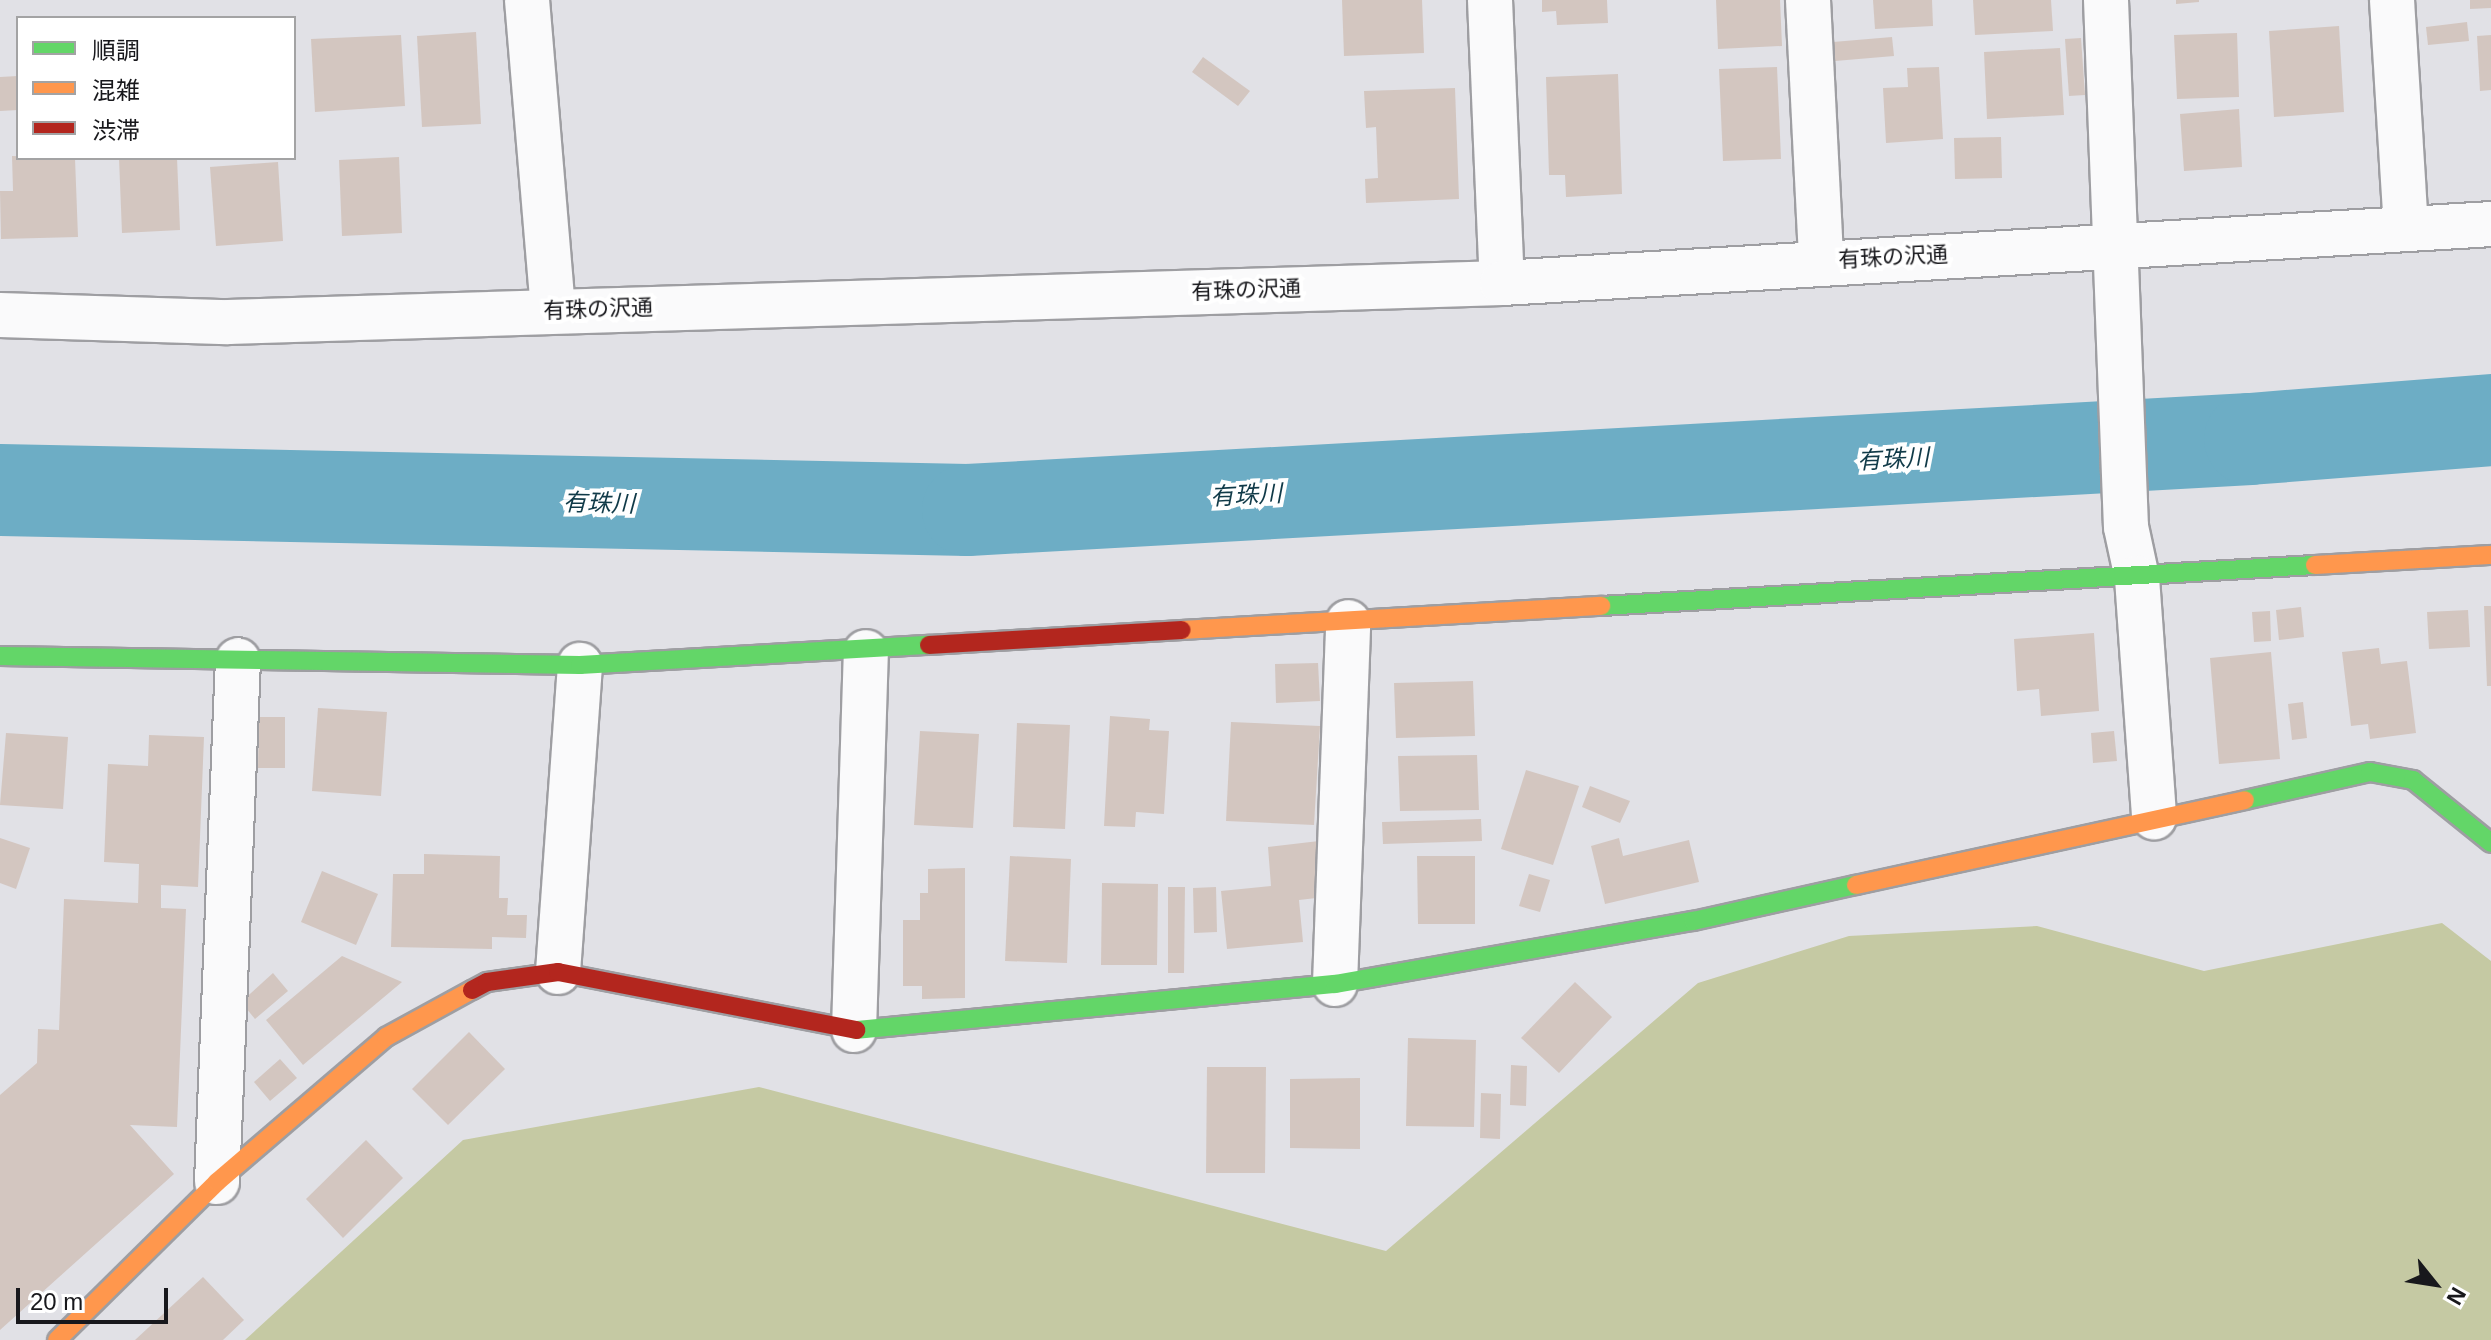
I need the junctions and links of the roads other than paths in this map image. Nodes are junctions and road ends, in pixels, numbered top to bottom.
1 (527, 0) edge
2 (1490, 0) edge
3 (1808, 0) edge
4 (2106, 0) edge
5 (2392, 0) edge
6 (2491, 224) edge
7 (2406, 228) junction
8 (2117, 245) junction
9 (1821, 261) junction
10 (1502, 283) junction
11 (553, 310) junction
12 (0, 315) edge
13 (2491, 555) edge
14 (2137, 578) junction
15 (1348, 622) junction
16 (866, 652) junction
17 (0, 656) edge
18 (238, 660) junction
19 (580, 665) junction
20 (2154, 817) junction
21 (2491, 843) edge
22 (558, 972) junction
23 (1335, 984) junction
24 (854, 1030) junction
25 (217, 1182) junction
26 (57, 1340) edge

1 - 11 street
2 - 10 street
3 - 9 street
4 - 8 street
5 - 7 street
6 - 7 street, 有珠の沢通
7 - 8 street, 有珠の沢通
8 - 9 street, 有珠の沢通
8 - 14 street
9 - 10 street, 有珠の沢通
10 - 11 street, 有珠の沢通
11 - 12 street, 有珠の沢通
13 - 14 street
14 - 15 street
14 - 20 street
15 - 16 street
15 - 23 street
16 - 19 street
16 - 24 street
17 - 18 street
18 - 19 street
18 - 25 street
19 - 22 street
20 - 21 street
20 - 23 street
22 - 24 street
22 - 25 street
23 - 24 street
25 - 26 street

